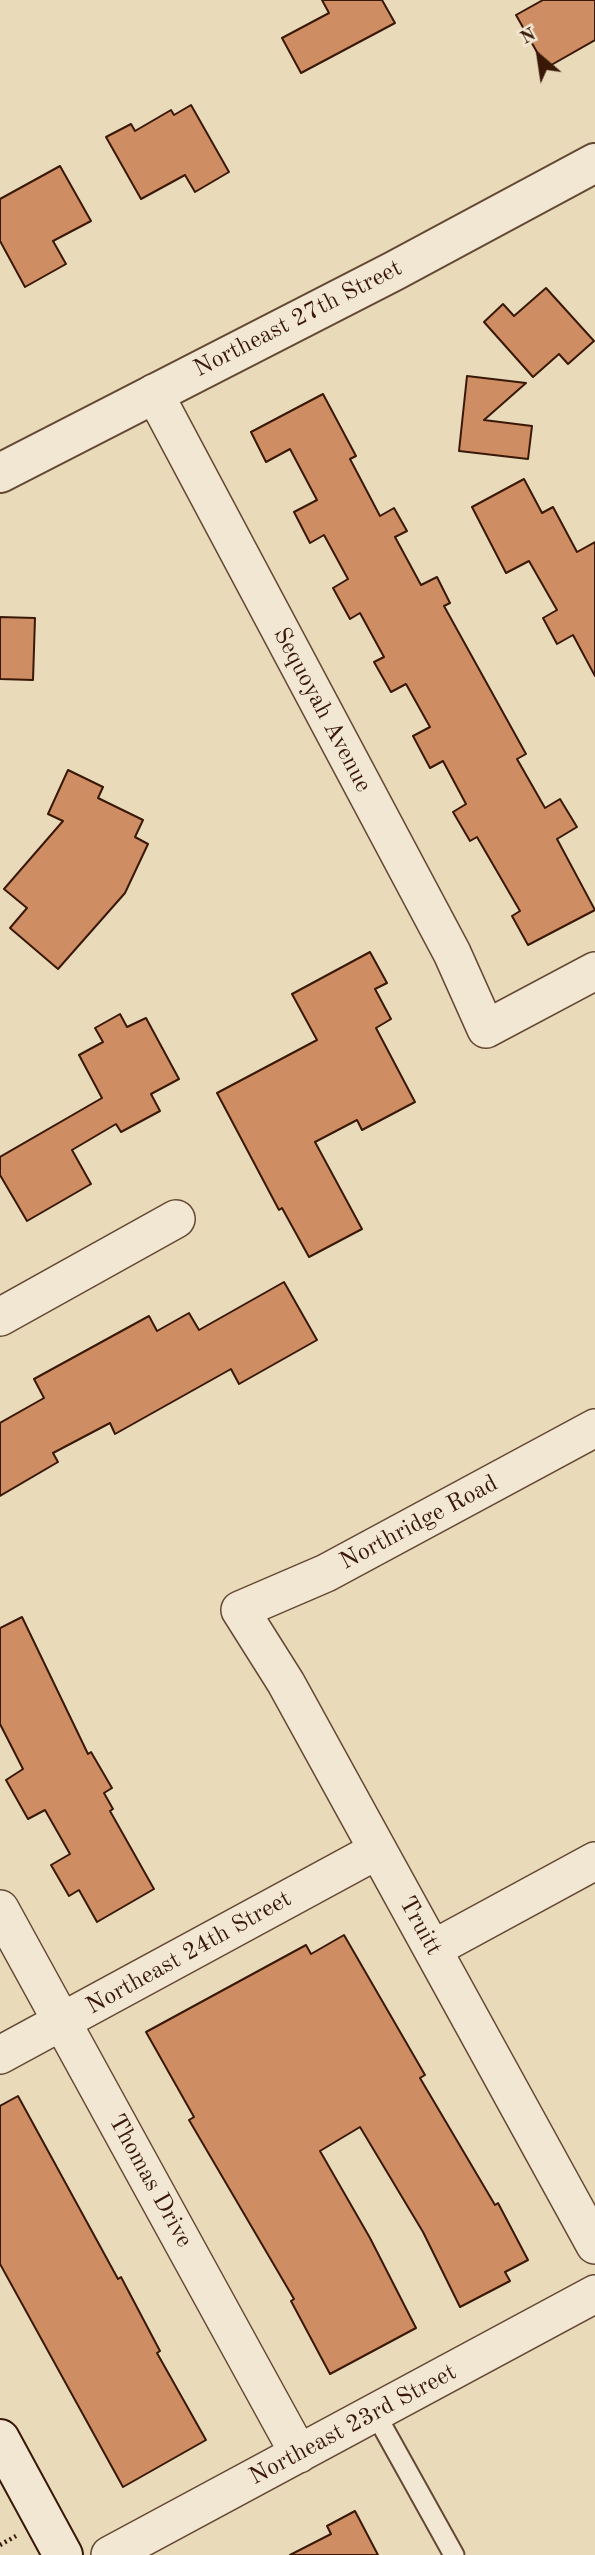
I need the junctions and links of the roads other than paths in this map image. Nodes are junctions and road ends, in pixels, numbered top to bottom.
1 (595, 163) edge
2 (155, 393) junction
3 (0, 473) edge
4 (595, 971) edge
5 (176, 1219) dead end
6 (0, 1316) edge
7 (595, 1428) edge
8 (240, 1610) joint
9 (378, 1850) junction
10 (595, 1860) edge
11 (0, 1909) edge
12 (433, 1949) junction
13 (63, 2022) junction
14 (0, 2055) edge
15 (595, 2245) edge
16 (595, 2294) edge
17 (375, 2413) junction
18 (0, 2440) edge
19 (299, 2454) junction
20 (63, 2555) edge
21 (110, 2555) edge
22 (454, 2555) edge

1 - 2 street, Northeast 27th Street
2 - 3 street, Northeast 27th Street
2 - 4 street, Sequoyah Avenue
5 - 6 street
7 - 8 street, Northridge Road
8 - 9 street, Truitt
9 - 12 street, Truitt
9 - 13 street, Northeast 24th Street
10 - 12 street
11 - 13 street, Thomas Drive
12 - 15 street, Truitt
13 - 14 street, Northeast 24th Street
13 - 19 street, Thomas Drive
16 - 17 street, Northeast 23rd Street
17 - 19 street, Northeast 23rd Street
17 - 22 lane
18 - 20 street
19 - 21 street, Northeast 23rd Street

